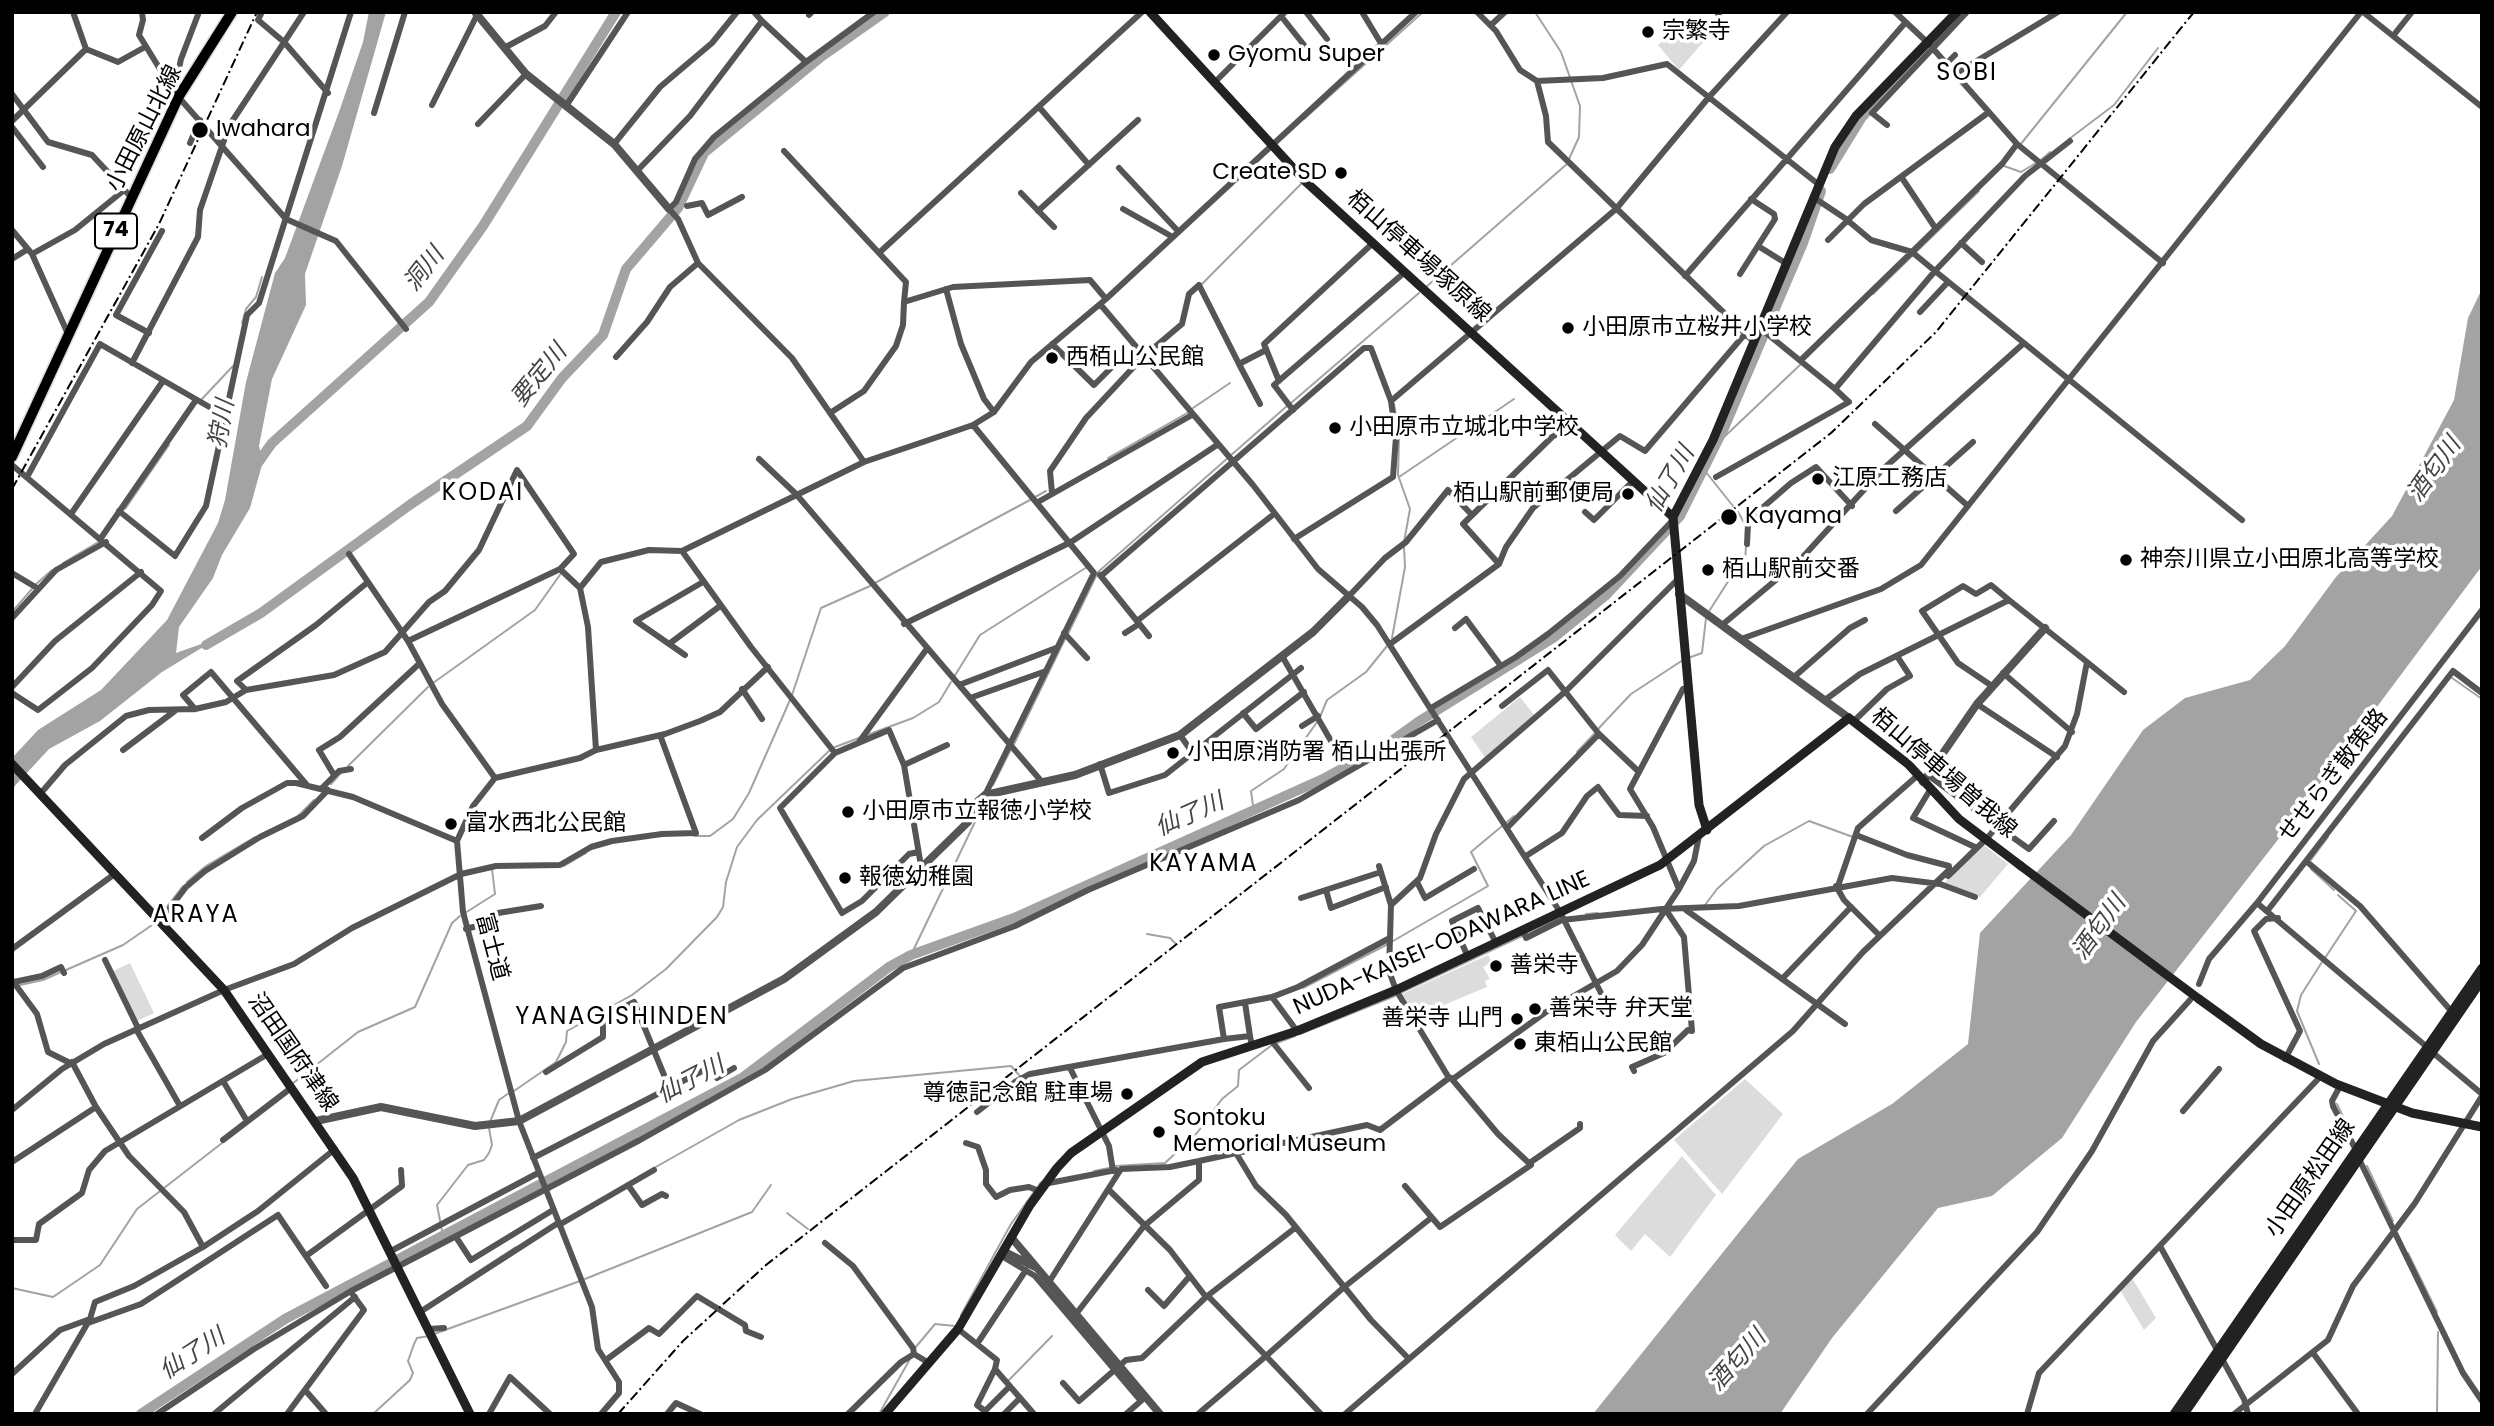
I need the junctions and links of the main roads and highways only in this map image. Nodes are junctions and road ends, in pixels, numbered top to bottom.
1 (232, 12) edge
2 (1150, 12) edge
3 (1957, 12) edge
4 (13, 454) edge
5 (1673, 518) junction
6 (12, 764) edge
7 (1703, 833) junction
8 (2482, 968) edge
9 (2482, 980) edge
10 (2429, 1049) junction
11 (2391, 1106) junction
12 (2482, 1127) edge
13 (2220, 1355) junction
14 (887, 1413) edge
15 (470, 1414) edge
16 (2174, 1414) edge
17 (2184, 1414) edge

1 - 4 main road, 小田原山北線 / 74
2 - 5 main road, 栢山停車場塚原線
3 - 5 main road
5 - 7 main road
6 - 15 main road, 沼田国府津線
7 - 11 main road, 栢山停車場曽我線, bridge
7 - 14 main road, NUDA-KAISEI-ODAWARA LINE
8 - 10 main road, 小田原松田線
9 - 10 main road, 小田原松田線
10 - 11 main road, 小田原松田線
11 - 12 main road
11 - 13 main road, 小田原松田線
13 - 16 main road, 小田原松田線
13 - 17 main road, 小田原松田線

